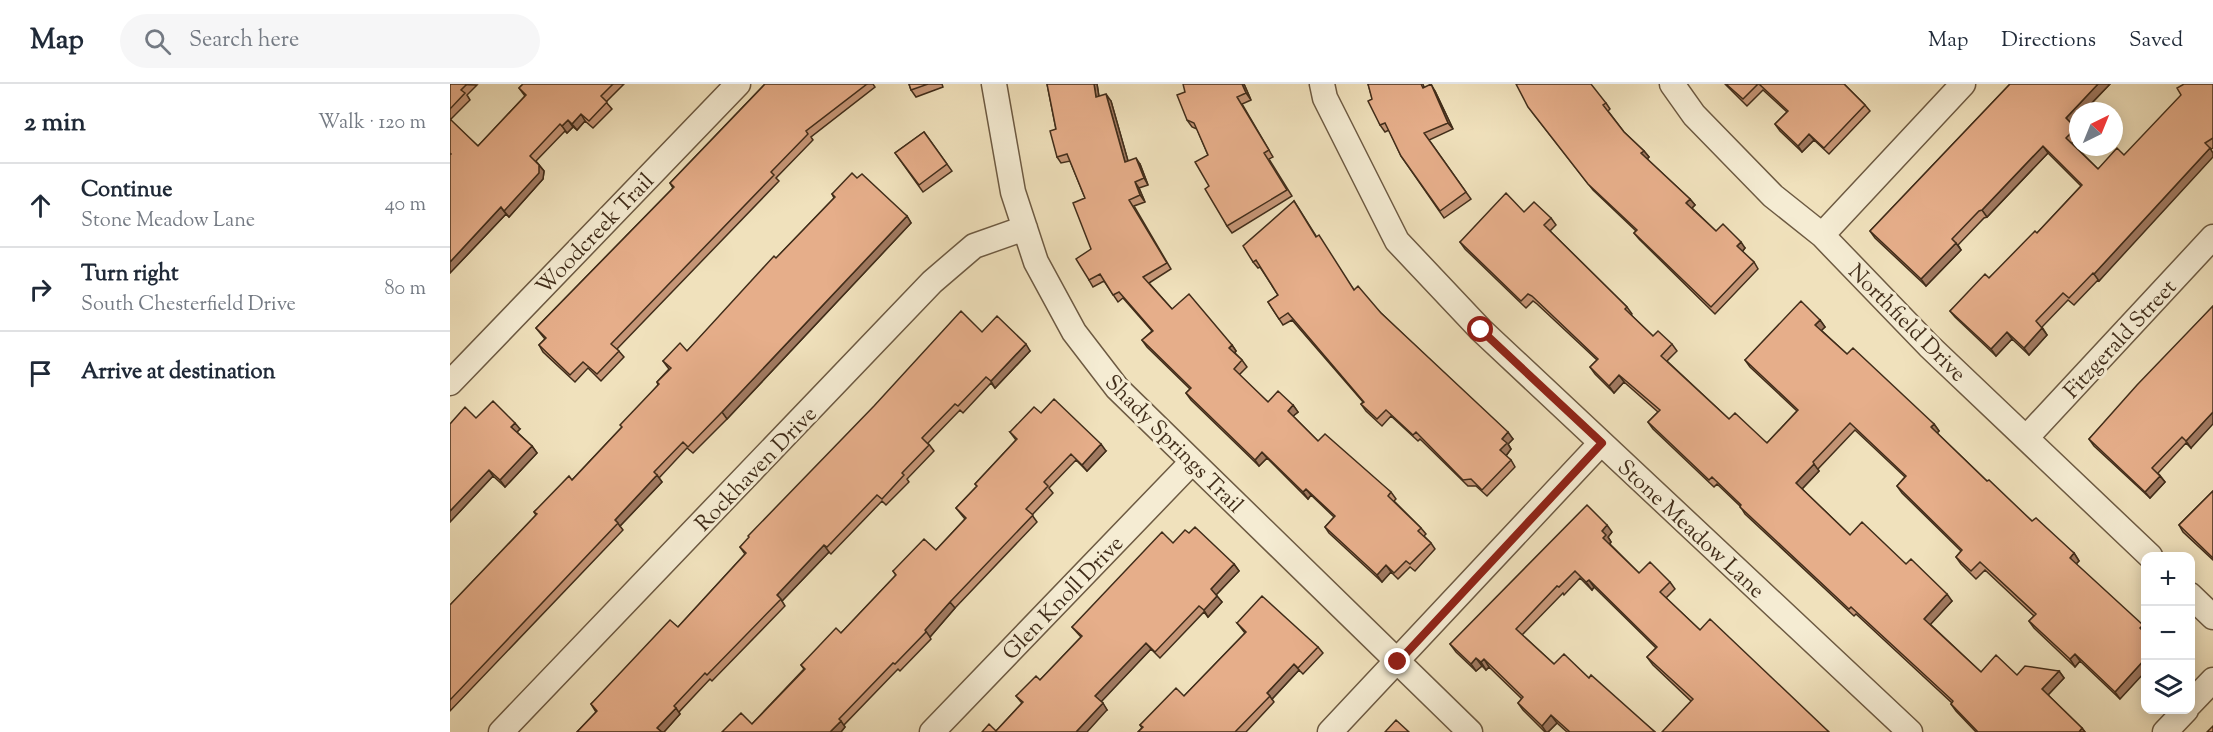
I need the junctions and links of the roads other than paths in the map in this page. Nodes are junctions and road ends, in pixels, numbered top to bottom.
1 (738, 84) edge
2 (994, 84) edge
3 (1322, 84) edge
4 (1672, 84) edge
5 (1963, 84) edge
6 (1025, 228) junction
7 (1822, 235) junction
8 (2213, 237) edge
9 (450, 383) edge
10 (2026, 438) junction
11 (1602, 443) junction
12 (1192, 462) junction
13 (2146, 552) edge
14 (2195, 600) edge
15 (2213, 617) edge
16 (1398, 662) junction
17 (2213, 680) edge
18 (2195, 699) edge
19 (2182, 714) edge
20 (501, 732) edge
21 (932, 732) edge
22 (1330, 732) edge
23 (1470, 732) edge
24 (1910, 732) edge
25 (2165, 732) edge

1 - 9 street, Woodcreek Trail
2 - 6 street, Shady Springs Trail
3 - 11 street, Stone Meadow Lane
4 - 7 street, Northfield Drive
5 - 7 street
6 - 12 street, Shady Springs Trail
6 - 20 street, Rockhaven Drive
7 - 10 street, Northfield Drive
8 - 10 street, Fitzgerald Street
10 - 13 street, Northfield Drive
11 - 16 street
11 - 24 street, Stone Meadow Lane
12 - 16 street, Shady Springs Trail
12 - 21 street, Glen Knoll Drive
14 - 15 street
16 - 22 street
16 - 23 street, Shady Springs Trail
17 - 18 street
19 - 25 street

